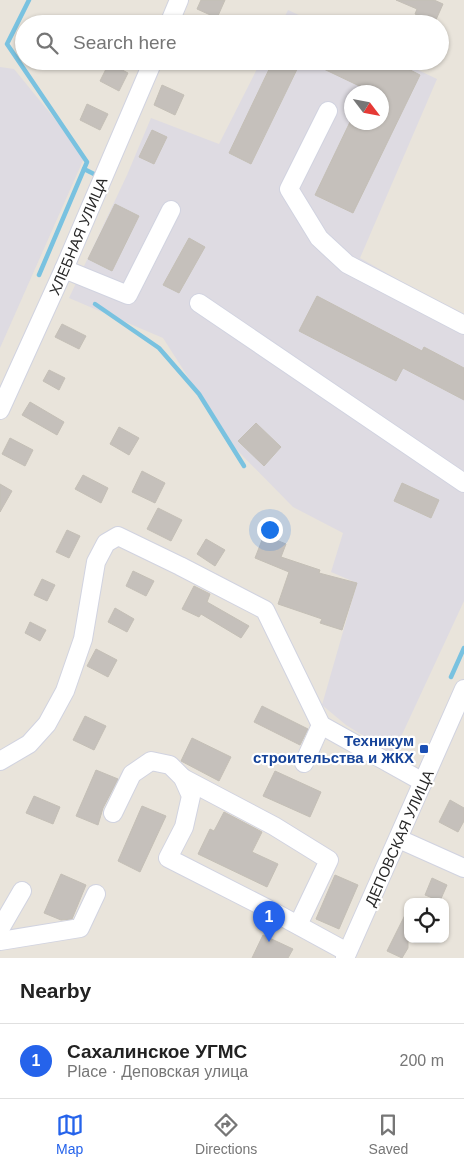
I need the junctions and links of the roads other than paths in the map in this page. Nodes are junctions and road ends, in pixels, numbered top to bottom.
1 (179, 0) edge
2 (173, 15) edge
3 (149, 70) edge
4 (328, 111) dead end
5 (171, 210) dead end
6 (64, 269) junction
7 (199, 303) dead end
8 (464, 326) edge
9 (0, 410) edge
10 (464, 483) edge
11 (462, 700) edge
12 (321, 725) junction
13 (0, 761) edge
14 (304, 763) dead end
15 (184, 778) junction
16 (424, 782) junction
17 (113, 813) dead end
18 (399, 839) junction
19 (464, 868) edge
20 (22, 891) dead end
21 (96, 894) dead end
22 (298, 925) junction
23 (0, 929) edge
24 (0, 941) edge
25 (346, 955) edge

1 - 2 street
3 - 6 street, ХЛЕБНАЯ УЛИЦА
4 - 8 street
5 - 6 street
6 - 9 street, ХЛЕБНАЯ УЛИЦА
7 - 10 street
11 - 16 street, ДЕПОВСКАЯ УЛИЦА
12 - 13 street
12 - 14 street
12 - 16 street
15 - 17 street
15 - 22 street
15 - 22 street
16 - 18 street, ДЕПОВСКАЯ УЛИЦА
18 - 19 street
18 - 25 street, ДЕПОВСКАЯ УЛИЦА
20 - 23 street
21 - 24 street
22 - 25 street

